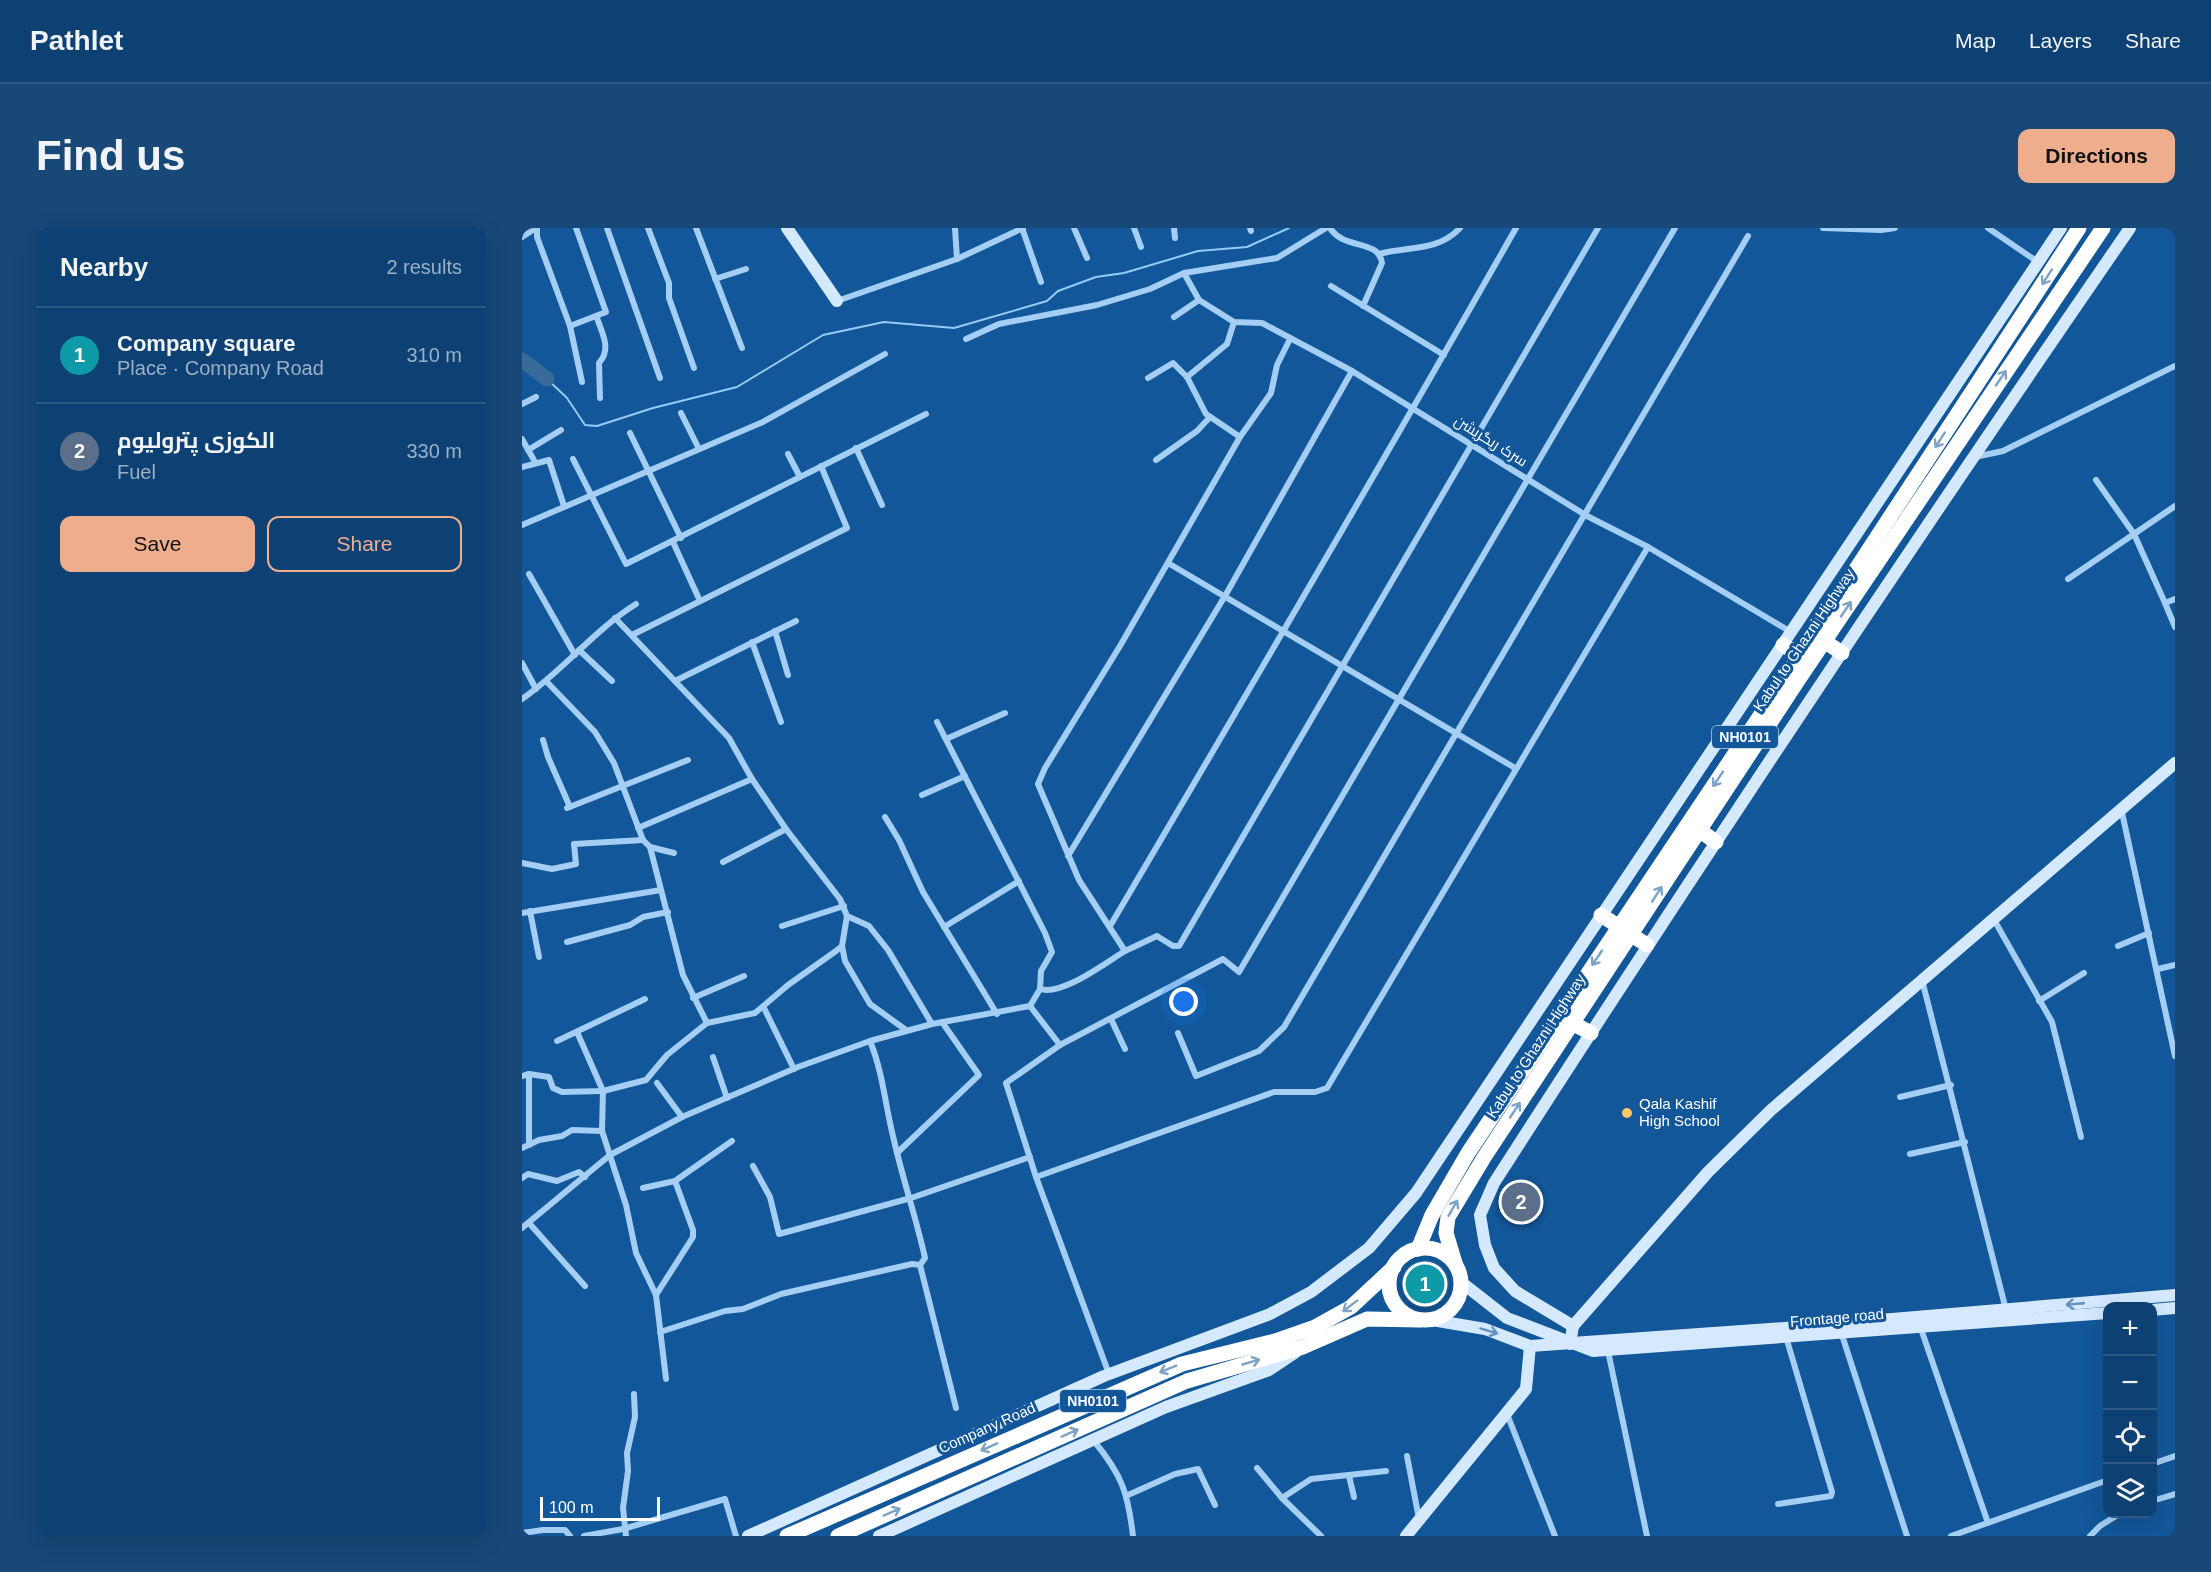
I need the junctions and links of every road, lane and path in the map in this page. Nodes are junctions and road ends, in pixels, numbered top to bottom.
1 (536, 228) edge
2 (576, 228) edge
3 (607, 228) edge
4 (648, 228) edge
5 (696, 228) edge
6 (956, 228) edge
7 (1022, 228) edge
8 (1074, 228) edge
9 (1134, 228) edge
10 (1174, 228) edge
11 (1328, 228) edge
12 (1460, 228) edge
13 (1516, 228) edge
14 (1598, 228) edge
15 (1675, 228) edge
16 (1823, 228) edge
17 (1895, 228) edge
18 (1988, 228) edge
19 (2061, 228) edge
20 (2079, 228) edge
21 (2103, 228) edge
22 (2130, 228) edge
23 (790, 229) edge
24 (1853, 229) edge
25 (1748, 236) dead end
26 (522, 237) edge
27 (1175, 238) dead end
28 (1141, 247) dead end
29 (1379, 254) junction
30 (1087, 258) dead end
31 (957, 259) junction
32 (2038, 262) junction
33 (746, 269) dead end
34 (1184, 273) junction
35 (715, 279) junction
36 (1041, 282) dead end
37 (1331, 286) dead end
38 (1199, 300) junction
39 (837, 301) joint
40 (1363, 306) junction
41 (597, 318) junction
42 (1174, 318) dead end
43 (1234, 321) junction
44 (570, 326) junction
45 (966, 339) dead end
46 (1290, 339) junction
47 (742, 348) dead end
48 (885, 354) dead end
49 (1444, 356) junction
50 (2175, 366) edge
51 (694, 368) dead end
52 (1352, 371) junction
53 (1187, 377) junction
54 (660, 378) dead end
55 (1148, 378) dead end
56 (582, 382) dead end
57 (536, 397) dead end
58 (600, 398) dead end
59 (522, 404) edge
60 (1415, 408) junction
61 (681, 413) dead end
62 (926, 414) dead end
63 (1210, 417) junction
64 (561, 430) dead end
65 (630, 433) dead end
66 (1240, 437) junction
67 (522, 439) edge
68 (1471, 442) junction
69 (856, 448) junction
70 (699, 449) junction
71 (528, 450) junction
72 (788, 454) dead end
73 (1972, 457) junction
74 (573, 459) dead end
75 (1156, 460) dead end
76 (535, 462) junction
77 (821, 466) junction
78 (522, 468) edge
79 (647, 470) junction
80 (800, 477) junction
81 (1528, 478) junction
82 (2096, 480) dead end
83 (591, 495) junction
84 (564, 506) junction
85 (882, 506) dead end
86 (2175, 506) edge
87 (1587, 516) junction
88 (522, 525) edge
89 (2134, 534) junction
90 (681, 538) junction
91 (673, 542) junction
92 (1648, 547) junction
93 (1168, 563) junction
94 (529, 574) dead end
95 (2068, 579) dead end
96 (1225, 596) junction
97 (2175, 599) edge
98 (700, 601) junction
99 (2165, 603) junction
100 (636, 604) dead end
101 (615, 618) junction
102 (796, 621) dead end
103 (2175, 627) edge
104 (1282, 629) junction
105 (775, 631) junction
106 (632, 635) junction
107 (1787, 638) junction
108 (1824, 641) junction
109 (752, 642) junction
110 (577, 652) junction
111 (1842, 653) junction
112 (1800, 655) junction
113 (522, 663) edge
114 (1342, 664) junction
115 (788, 675) dead end
116 (1794, 675) junction
117 (676, 680) junction
118 (546, 681) junction
119 (612, 681) dead end
120 (536, 689) junction
121 (522, 699) edge
122 (1399, 699) junction
123 (1005, 712) dead end
124 (781, 722) dead end
125 (937, 722) dead end
126 (1457, 734) junction
127 (946, 739) junction
128 (543, 740) dead end
129 (688, 759) dead end
130 (2175, 763) edge
131 (1515, 768) junction
132 (964, 776) junction
133 (752, 779) junction
134 (623, 786) junction
135 (922, 795) dead end
136 (2121, 807) junction
137 (885, 817) dead end
138 (638, 828) junction
139 (786, 829) junction
140 (1700, 830) junction
141 (643, 840) junction
142 (1716, 842) junction
143 (650, 847) junction
144 (674, 853) dead end
145 (1068, 856) junction
146 (522, 862) edge
147 (723, 862) dead end
148 (1019, 881) junction
149 (661, 890) junction
150 (844, 906) junction
151 (530, 911) junction
152 (668, 912) junction
153 (522, 913) edge
154 (1601, 915) junction
155 (847, 916) junction
156 (1993, 918) junction
157 (782, 926) dead end
158 (1110, 926) junction
159 (944, 927) junction
160 (1624, 931) junction
161 (2149, 933) junction
162 (567, 942) dead end
163 (1647, 945) junction
164 (842, 946) junction
165 (2118, 946) dead end
166 (1125, 951) junction
167 (539, 957) dead end
168 (2175, 965) edge
169 (2158, 969) junction
170 (2084, 973) dead end
171 (744, 976) dead end
172 (1922, 979) junction
173 (1040, 989) junction
174 (693, 998) junction
175 (645, 999) dead end
176 (2039, 1001) junction
177 (1030, 1006) junction
178 (764, 1008) junction
179 (2175, 1011) edge
180 (2166, 1013) junction
181 (997, 1014) junction
182 (1111, 1019) junction
183 (707, 1023) junction
184 (942, 1023) junction
185 (1572, 1023) junction
186 (932, 1024) junction
187 (906, 1030) junction
188 (578, 1032) junction
189 (1178, 1033) dead end
190 (1590, 1033) junction
191 (557, 1041) dead end
192 (870, 1041) junction
193 (1060, 1045) junction
194 (1125, 1049) dead end
195 (2175, 1056) edge
196 (713, 1057) dead end
197 (794, 1069) junction
198 (525, 1075) edge
199 (657, 1083) dead end
200 (1951, 1085) junction
201 (603, 1091) junction
202 (1900, 1097) dead end
203 (727, 1098) junction
204 (682, 1118) junction
205 (602, 1131) junction
206 (2081, 1137) dead end
207 (732, 1142) dead end
208 (1965, 1142) junction
209 (529, 1145) junction
210 (522, 1148) edge
211 (897, 1153) junction
212 (1910, 1154) dead end
213 (610, 1155) junction
214 (1030, 1157) junction
215 (753, 1166) dead end
216 (585, 1177) junction
217 (1036, 1177) junction
218 (522, 1178) edge
219 (675, 1180) junction
220 (643, 1188) dead end
221 (911, 1198) junction
222 (529, 1223) junction
223 (522, 1228) edge
224 (1418, 1249) junction
225 (1455, 1263) junction
226 (920, 1265) junction
227 (1394, 1267) junction
228 (1461, 1282) junction
229 (585, 1286) dead end
230 (656, 1295) junction
231 (2175, 1295) edge
232 (2175, 1308) edge
233 (2006, 1310) junction
234 (2157, 1310) edge
235 (2103, 1313) edge
236 (1426, 1320) junction
237 (1573, 1326) junction
238 (1920, 1326) junction
239 (660, 1332) junction
240 (1841, 1332) junction
241 (1786, 1337) junction
242 (1570, 1344) junction
243 (1530, 1346) junction
244 (1303, 1347) junction
245 (1608, 1350) junction
246 (1110, 1374) junction
247 (666, 1379) dead end
248 (634, 1395) dead end
249 (956, 1408) dead end
250 (1507, 1414) junction
251 (1094, 1441) junction
252 (1407, 1456) dead end
253 (2175, 1456) edge
254 (2157, 1462) edge
255 (1257, 1468) dead end
256 (1386, 1471) dead end
257 (1349, 1476) junction
258 (2103, 1482) edge
259 (2175, 1494) edge
260 (1128, 1495) junction
261 (1354, 1497) dead end
262 (1282, 1498) junction
263 (2157, 1500) edge
264 (1778, 1504) dead end
265 (1215, 1505) dead end
266 (2114, 1518) edge
267 (1419, 1520) junction
268 (1988, 1523) junction
269 (1977, 1527) junction
270 (625, 1532) edge
271 (522, 1533) edge
272 (1408, 1535) edge
273 (570, 1536) edge
274 (584, 1536) edge
275 (736, 1536) edge
276 (748, 1536) edge
277 (787, 1536) edge
278 (838, 1536) edge
279 (879, 1536) edge
280 (1133, 1536) edge
281 (1320, 1536) edge
282 (1555, 1536) edge
283 (1647, 1536) edge
284 (1907, 1536) edge
285 (1951, 1536) edge
286 (1980, 1536) edge
287 (2090, 1536) edge

1 - 26 street
1 - 44 street
2 - 41 street
3 - 54 street
4 - 51 street
5 - 35 street
6 - 31 street
7 - 31 street
7 - 36 street
8 - 30 street
9 - 28 street
10 - 27 street
11 - 29 street
11 - 34 street
12 - 29 street
13 - 49 street
14 - 68 street
15 - 81 street
16 - 24 street
17 - 24 street
18 - 32 street
19 - 32 street
20 -> 112 highway, Kabul to Ghazni Highway / NH0101
108 -> 21 highway, Kabul to Ghazni Highway / NH0101
22 - 73 street
23 - 39 street
25 - 87 street
29 - 40 street
31 - 39 street
32 - 107 street
33 - 35 street
34 - 38 street, سرک ریگریشن
34 - 45 street
35 - 47 street
37 - 40 street
38 - 42 street
38 - 43 street, سرک ریگریشن
40 - 49 street
41 - 44 street
41 - 58 street
43 - 46 street, سرک ریگریشن
43 - 53 street
44 - 56 street
46 - 52 street, سرک ریگریشن
46 - 66 street
48 - 70 street
49 - 60 street
50 - 73 street
52 - 60 street, سرک ریگریشن
52 - 96 street
53 - 55 street
53 - 63 street
57 - 59 street
60 - 68 street, سرک ریگریشن
60 - 104 street
61 - 70 street
62 - 69 street
63 - 66 street
63 - 75 street
64 - 71 street
65 - 79 street
66 - 93 street
67 - 71 street
68 - 81 street, سرک ریگریشن
68 - 114 street
69 - 77 street
69 - 85 street
70 - 79 street
71 - 76 street
72 - 80 street
73 - 111 street
74 - 83 street
76 - 78 street
76 - 84 street
77 - 80 street
77 - 98 street
79 - 83 street
79 - 90 street
80 - 90 street
81 - 87 street, سرک ریگریشن
81 - 122 street
82 - 89 street
83 - 84 street
83 - 91 street
84 - 88 street
86 - 89 street
87 - 92 street, سرک ریگریشن
87 - 126 street
89 - 95 street
89 - 99 street
90 - 91 street
91 - 98 street
92 - 107 street, سرک ریگریشن
92 - 131 street
93 - 96 street
93 - 145 street
94 - 110 street
96 - 104 street
96 - 145 street
97 - 99 street
98 - 106 street
99 - 103 street
100 - 101 street
101 - 106 street
101 - 110 street
102 - 105 street
104 - 114 street
104 - 158 street
105 - 109 street
105 - 115 street
106 - 117 street
107 - 112 highway
107 - 154 street
108 - 111 highway
108 - 116 highway, Kabul to Ghazni Highway / NH0101
109 - 117 street
109 - 124 street
110 - 118 street
110 - 119 street
111 - 142 street
112 - 116 highway, Kabul to Ghazni Highway / NH0101
113 - 120 street
114 - 122 street
114 - 166 street
116 - 140 highway, Kabul to Ghazni Highway / NH0101
116 -> 160 highway, Kabul to Ghazni Highway / NH0101
117 - 133 street
118 - 120 street
118 - 134 street
120 - 121 street
122 - 126 street
122 - 182 street
123 - 127 street
125 - 127 street
126 - 131 street
126 - 189 street
127 - 132 street
128 - 134 street
129 - 134 street
130 - 136 street
131 - 217 street
132 - 135 street
132 - 148 street
133 - 138 street
133 - 139 street
134 - 138 street
136 - 156 street
136 - 161 street
137 - 159 street
138 - 141 street
139 - 147 street
139 - 150 street
140 - 142 highway
160 -> 140 highway, Kabul to Ghazni Highway / NH0101
141 - 143 street
141 - 146 street
142 - 163 street
143 - 144 street
143 - 149 street
145 - 158 street
148 - 159 street
148 - 173 street
149 - 151 street
149 - 152 street
150 - 155 street
150 - 157 street
151 - 153 street
151 - 167 street
152 - 162 street
152 - 174 street
154 - 160 highway
154 - 246 street
155 - 164 street
155 - 186 street
156 - 172 street
156 - 176 street
158 - 166 street
159 - 181 street
160 - 163 highway
160 - 185 highway, Kabul to Ghazni Highway / NH0101
160 -> 224 highway, Kabul to Ghazni Highway / NH0101
161 - 165 street
161 - 169 street
163 - 190 street
164 - 178 street
164 - 187 street
166 - 173 street
168 - 169 street
169 - 180 street
170 - 176 street
171 - 174 street
172 - 200 street
172 - 237 street
173 - 177 street
174 - 183 street
175 - 188 street
176 - 206 street
177 - 181 street
177 - 193 street
178 - 183 street
178 - 197 street
179 - 180 street
180 - 195 street
181 - 184 street
182 - 193 street
182 - 194 street
183 - 201 street
184 - 186 street
184 - 211 street
185 - 190 highway
225 -> 185 highway, Kabul to Ghazni Highway / NH0101
186 - 187 street
187 - 192 street
188 - 191 street
188 - 201 street
190 - 237 street
192 - 197 street
192 - 211 street
193 - 214 street
196 - 203 street
197 - 203 street
198 - 201 street
198 - 209 street
199 - 204 street
200 - 202 street
200 - 208 street
201 - 205 street
203 - 204 street
204 - 213 street
205 - 209 street
205 - 213 street
207 - 219 street
208 - 212 street
208 - 233 street
209 - 210 street
211 - 221 street
213 - 216 street
213 - 230 street
214 - 217 street
214 - 221 street
215 - 221 street
216 - 218 street
216 - 222 street
217 - 246 street
219 - 220 street
219 - 230 street
221 - 226 street
222 - 223 street
222 - 229 street
224 - 225 highway
224 - 227 highway, NH0101
225 - 228 highway, NH0101
226 - 239 street
226 - 249 street
227 - 236 highway
227 -> 277 highway, Company Road / NH0101
228 - 236 highway
228 - 242 street
230 - 239 street
231 -> 233 street
232 - 234 street
233 - 242 street
235 - 238 street, Frontage road
236 -> 243 street
236 - 244 highway, NH0101
237 - 242 street
238 - 240 street, Frontage road
238 - 268 street
239 - 247 street
240 - 241 street, Frontage road
240 - 284 street
241 - 245 street, Frontage road
241 - 264 street
242 - 243 street
242 - 245 street, Frontage road
243 - 250 street
244 - 251 street
278 -> 244 highway, NH0101
245 - 283 street
246 - 276 street
248 - 270 street
250 - 267 street
250 - 282 street
251 - 260 street
251 - 279 street
252 - 267 street
253 - 254 street
255 - 262 street
256 - 257 street
257 - 261 street
257 - 262 street
258 - 268 street
259 - 263 street
260 - 265 street
260 - 280 street
262 - 281 street
266 - 287 street
267 - 272 street
268 - 269 street
269 - 285 street
269 - 286 street
270 - 274 street
270 - 275 street
271 - 273 street

